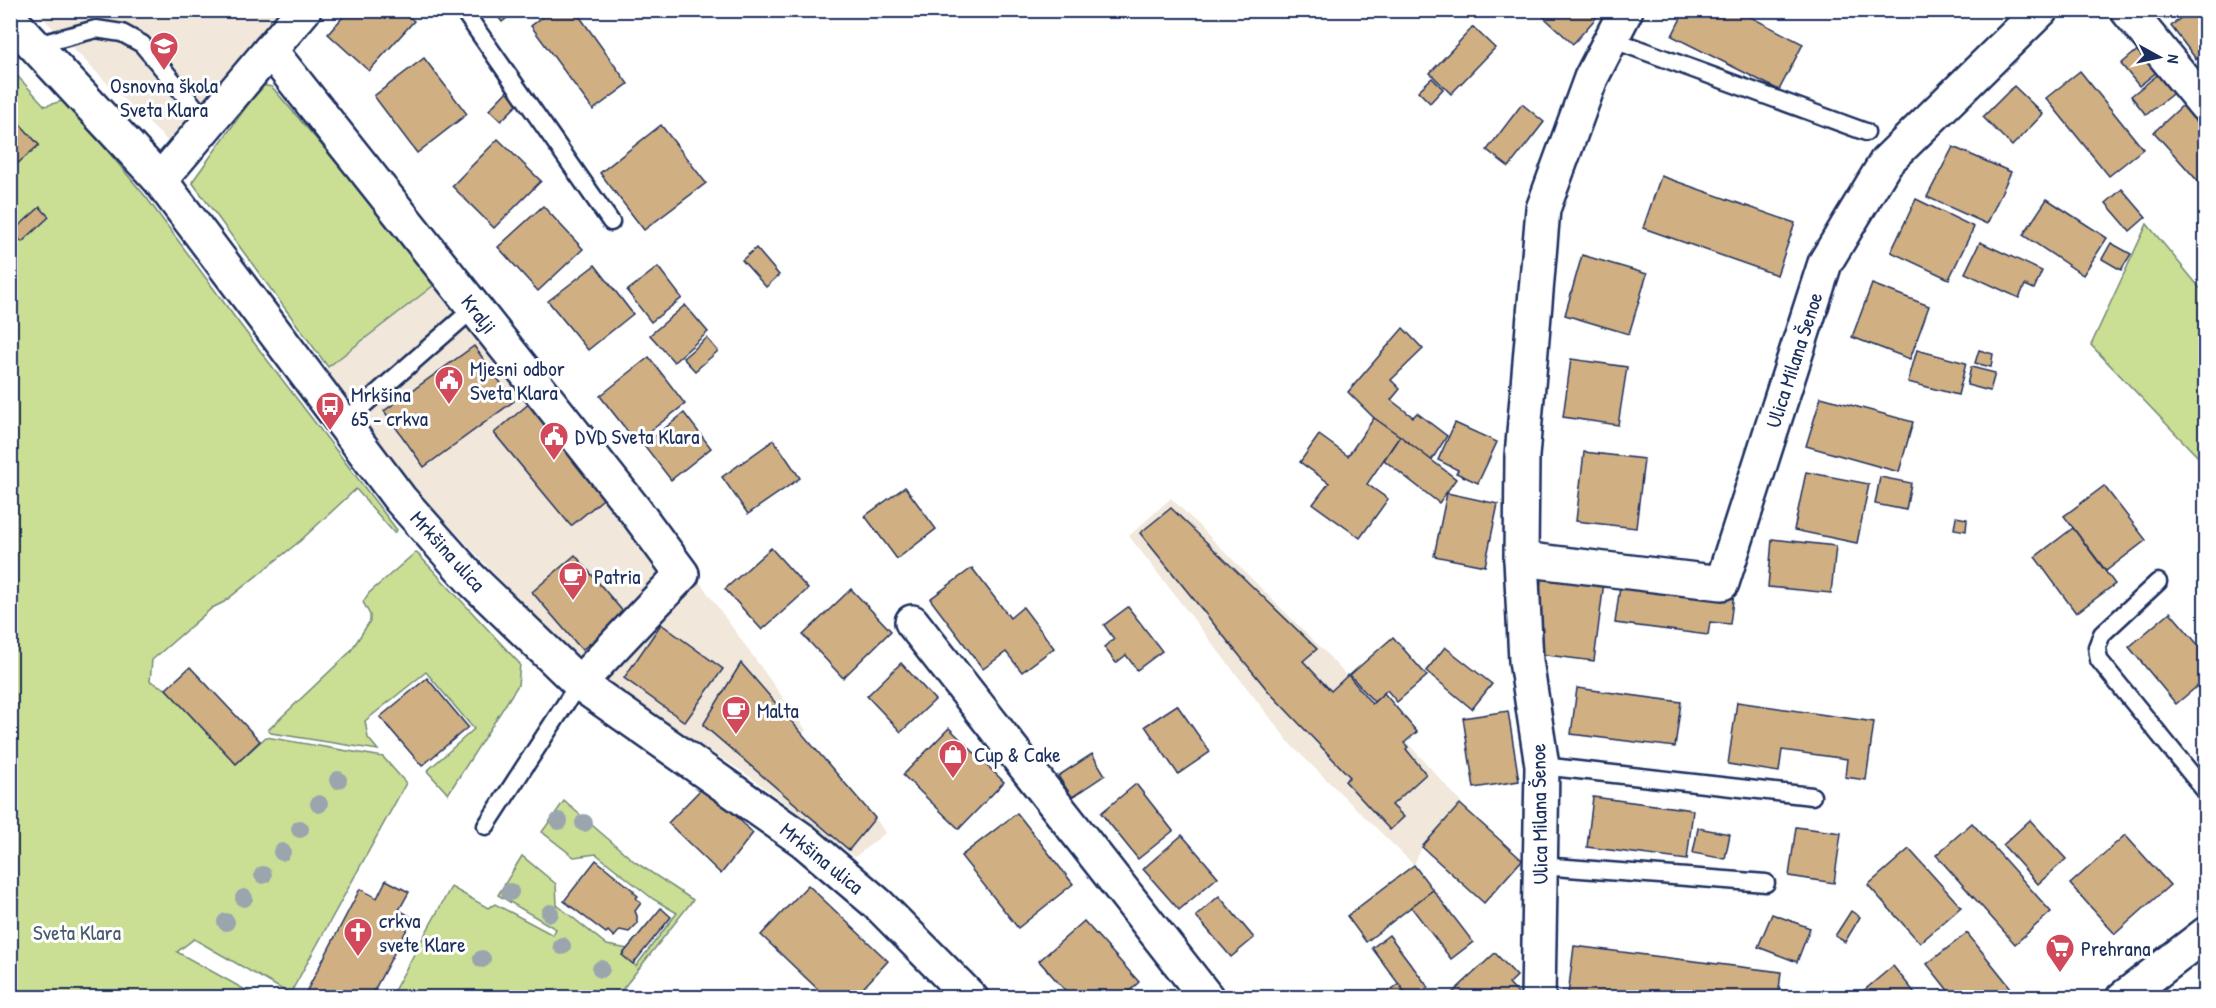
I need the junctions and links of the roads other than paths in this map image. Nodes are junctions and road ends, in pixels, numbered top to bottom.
1 (304, 10) edge
2 (463, 10) edge
3 (1626, 10) edge
4 (2041, 10) edge
5 (2127, 10) edge
6 (10, 19) edge
7 (1611, 39) junction
8 (37, 45) junction
9 (270, 50) junction
10 (2205, 106) edge
11 (208, 123) junction
12 (1866, 132) dead end
13 (160, 180) junction
14 (611, 222) dead end
15 (474, 308) junction
16 (343, 423) junction
17 (1521, 559) junction
18 (2158, 582) dead end
19 (912, 622) dead end
20 (579, 682) junction
21 (1542, 766) junction
22 (2205, 792) edge
23 (1812, 796) dead end
24 (486, 826) dead end
25 (1541, 866) junction
26 (1766, 883) dead end
27 (2205, 934) edge
28 (971, 998) edge
29 (1207, 998) edge
30 (1538, 998) edge
31 (2123, 998) edge

1 - 9 street
2 - 14 lane
3 - 7 street, Ulica Milana Šenoe
4 - 17 street, Ulica Milana Šenoe
5 - 10 street
6 - 8 street, Mrkšina ulica
7 - 12 lane
7 - 17 street, Ulica Milana Šenoe
8 - 11 lane
8 - 13 street, Mrkšina ulica
9 - 11 street
9 - 15 street, Kralji
11 - 13 street
13 - 16 street, Mrkšina ulica
15 - 16 lane
15 - 20 street, Kralji
16 - 20 street, Mrkšina ulica
17 - 21 street, Ulica Milana Šenoe
18 - 22 lane
19 - 29 street
20 - 24 lane
20 - 28 street, Mrkšina ulica
21 - 23 lane
21 - 25 street, Ulica Milana Šenoe
25 - 26 lane
25 - 30 street, Ulica Milana Šenoe
27 - 31 street

